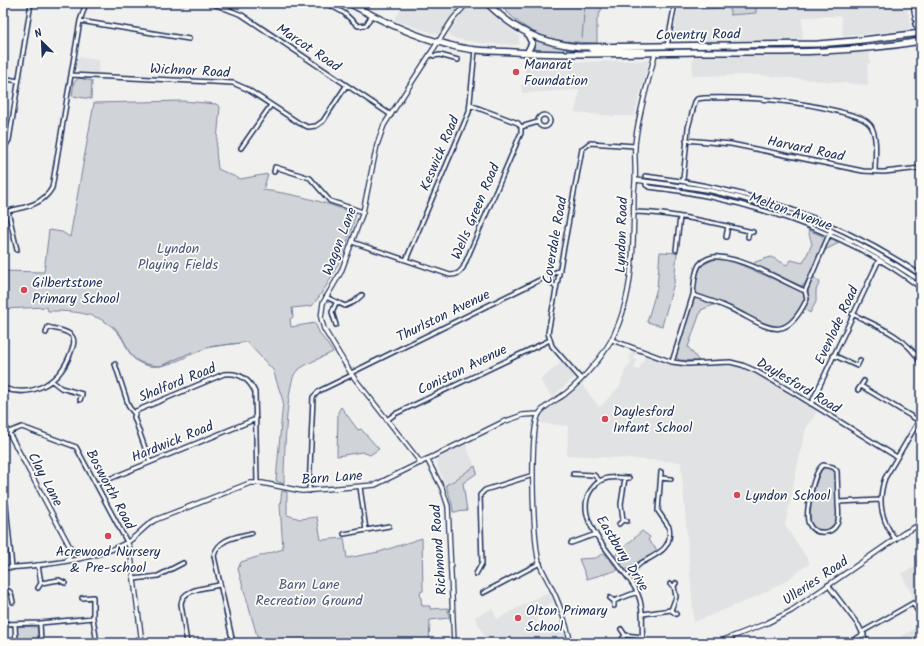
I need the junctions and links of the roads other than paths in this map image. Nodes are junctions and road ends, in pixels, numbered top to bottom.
1 (31, 3) edge
2 (86, 3) edge
3 (211, 3) edge
4 (326, 3) edge
5 (349, 3) edge
6 (467, 3) edge
7 (487, 3) edge
8 (675, 3) edge
9 (912, 3) edge
10 (372, 15) junction
11 (80, 21) junction
12 (920, 24) edge
13 (528, 34) junction
14 (920, 38) edge
15 (189, 39) dead end
16 (438, 42) junction
17 (667, 46) junction
18 (580, 47) junction
19 (475, 50) junction
20 (527, 53) junction
21 (430, 54) junction
22 (655, 54) junction
23 (458, 60) dead end
24 (71, 75) junction
25 (3, 78) edge
26 (18, 81) junction
27 (346, 86) junction
28 (921, 104) edge
29 (271, 105) junction
30 (470, 105) junction
31 (391, 115) junction
32 (921, 119) edge
33 (538, 122) junction
34 (521, 127) junction
35 (686, 140) junction
36 (635, 146) junction
37 (241, 148) dead end
38 (3, 150) edge
39 (921, 168) edge
40 (274, 172) dead end
41 (875, 172) junction
42 (647, 176) dead end
43 (676, 179) junction
44 (636, 180) junction
45 (683, 180) junction
46 (646, 182) junction
47 (691, 182) junction
48 (674, 185) junction
49 (690, 187) junction
50 (8, 211) junction
51 (3, 212) edge
52 (362, 212) junction
53 (634, 212) junction
54 (680, 216) junction
55 (728, 226) junction
56 (831, 230) junction
57 (828, 235) junction
58 (726, 237) dead end
59 (748, 238) dead end
60 (352, 242) junction
61 (17, 250) dead end
62 (676, 250) dead end
63 (881, 256) junction
64 (406, 260) junction
65 (879, 261) junction
66 (560, 270) junction
67 (921, 275) edge
68 (544, 278) junction
69 (921, 281) edge
70 (556, 288) junction
71 (921, 288) edge
72 (805, 291) junction
73 (362, 294) dead end
74 (693, 295) junction
75 (326, 297) junction
76 (336, 303) junction
77 (852, 314) junction
78 (336, 325) dead end
79 (46, 333) dead end
80 (550, 340) junction
81 (612, 340) junction
82 (833, 355) junction
83 (860, 360) dead end
84 (672, 362) junction
85 (921, 363) edge
86 (115, 364) dead end
87 (352, 374) junction
88 (581, 379) junction
89 (52, 381) junction
90 (864, 381) dead end
91 (862, 386) junction
92 (3, 388) edge
93 (858, 390) dead end
94 (80, 400) dead end
95 (811, 404) junction
96 (134, 413) junction
97 (539, 414) junction
98 (921, 417) edge
99 (256, 419) junction
100 (387, 420) junction
101 (919, 421) junction
102 (3, 422) edge
103 (9, 432) junction
104 (897, 457) junction
105 (428, 460) junction
106 (150, 462) junction
107 (421, 463) junction
108 (582, 468) dead end
109 (662, 472) dead end
110 (573, 474) dead end
111 (582, 474) junction
112 (533, 475) junction
113 (625, 478) junction
114 (629, 478) dead end
115 (661, 478) junction
116 (671, 480) dead end
117 (600, 481) junction
118 (257, 482) junction
119 (97, 484) junction
120 (360, 487) junction
121 (309, 491) junction
122 (880, 500) junction
123 (838, 502) junction
124 (6, 505) dead end
125 (623, 520) junction
126 (627, 521) dead end
127 (618, 524) dead end
128 (921, 524) edge
129 (390, 526) dead end
130 (366, 530) junction
131 (252, 533) dead end
132 (344, 534) dead end
133 (596, 534) junction
134 (574, 536) dead end
135 (895, 539) junction
136 (577, 541) junction
137 (127, 542) junction
138 (571, 543) dead end
139 (70, 547) junction
140 (84, 556) junction
141 (67, 561) junction
142 (183, 563) dead end
143 (540, 563) junction
144 (38, 565) junction
145 (178, 566) junction
146 (3, 568) edge
147 (12, 568) junction
148 (181, 570) dead end
149 (61, 574) dead end
150 (476, 574) dead end
151 (627, 576) junction
152 (134, 579) junction
153 (59, 580) junction
154 (41, 583) junction
155 (65, 583) dead end
156 (670, 584) dead end
157 (219, 585) junction
158 (828, 585) junction
159 (38, 588) dead end
160 (3, 591) edge
161 (637, 592) junction
162 (483, 594) dead end
163 (82, 598) dead end
164 (610, 598) dead end
165 (614, 601) junction
166 (13, 602) dead end
167 (614, 606) dead end
168 (671, 610) junction
169 (917, 610) dead end
170 (643, 614) junction
171 (676, 614) dead end
172 (93, 618) junction
173 (40, 623) junction
174 (3, 624) edge
175 (15, 625) junction
176 (622, 629) dead end
177 (863, 633) junction
178 (625, 635) junction
179 (642, 636) junction
180 (96, 637) dead end
181 (621, 641) dead end
182 (16, 643) edge
183 (41, 643) edge
184 (142, 643) edge
185 (187, 643) edge
186 (233, 643) edge
187 (454, 643) edge
188 (571, 643) edge
189 (643, 643) edge
190 (716, 643) edge
191 (848, 643) edge
192 (867, 643) edge

1 - 26 street
2 - 11 street
3 - 27 street, Marcot Road
4 - 10 street
5 - 10 highway, Coventry Road
6 - 16 street, Wagon Lane
7 - 13 highway, Coventry Road
8 - 17 street
9 - 12 street
10 - 16 highway, Coventry Road
11 - 15 street
11 - 24 street
12 - 14 highway
13 - 18 highway, Coventry Road
13 - 20 highway
14 - 17 highway, Coventry Road
14 - 22 highway, Coventry Road
16 - 19 highway, Coventry Road
16 - 21 street, Wagon Lane
17 - 18 highway, Coventry Road
18 - 22 highway
19 - 20 highway, Coventry Road
19 - 30 street, Keswick Road
20 - 22 highway, Coventry Road
21 - 23 street
21 - 31 street, Wagon Lane
22 - 36 street, Lyndon Road
24 - 29 street, Wichnor Road
24 - 50 street
25 - 26 street
26 - 38 street
27 - 29 street, Wichnor Road
27 - 31 street, Marcot Road
28 - 32 street
29 - 37 street
30 - 34 street
30 - 64 street, Keswick Road
31 - 52 street, Wagon Lane
33 - 33 street
33 - 34 street
34 - 64 street, Wells Green Road
35 - 41 street, Harvard Road
35 - 41 street
35 - 45 street
36 - 44 street, Lyndon Road
36 - 66 street, Coverdale Road
39 - 41 street, Harvard Road
40 - 52 street
42 - 43 street, Melton Avenue
43 - 45 street, Melton Avenue
43 - 48 street
44 - 46 street, Melton Avenue
44 - 53 street, Lyndon Road
45 - 47 street, Melton Avenue
46 - 48 street, Melton Avenue
46 - 57 street, Melton Avenue
47 - 49 street
47 - 67 street, Melton Avenue
48 - 49 street, Melton Avenue
49 - 56 street, Melton Avenue
50 - 51 street
50 - 61 street
52 - 60 street, Wagon Lane
53 - 54 street
53 - 81 street, Lyndon Road
54 - 55 street
54 - 62 street
55 - 58 street
55 - 59 street
56 - 57 street
56 - 63 street, Melton Avenue
57 - 65 street, Melton Avenue
57 - 72 street
60 - 64 street, Wells Green Road
60 - 75 street, Wagon Lane
63 - 65 street, Evenlode Road
63 - 69 street, Melton Avenue
65 - 71 street, Melton Avenue
65 - 77 street, Evenlode Road
66 - 68 street, Thurlston Avenue
66 - 70 street, Coverdale Road
68 - 70 street
68 - 87 street, Thurlston Avenue
70 - 80 street, Coverdale Road
72 - 74 street
72 - 74 street
73 - 76 street
74 - 84 street
75 - 76 street
75 - 87 street, Wagon Lane
76 - 78 street
77 - 82 street, Evenlode Road
77 - 85 street
79 - 89 street
80 - 88 street
80 - 100 street, Coniston Avenue
81 - 84 street, Daylesford Road
81 - 88 street, Lyndon Road
82 - 83 street
82 - 95 street, Evenlode Road
84 - 95 street, Daylesford Road
86 - 96 street
87 - 100 street, Wagon Lane
87 - 121 street, Thurlston Avenue
88 - 97 street, Lyndon Road
89 - 92 street
89 - 94 street
90 - 91 street
91 - 93 street
91 - 101 street
95 - 104 street, Daylesford Road
96 - 99 street, Shalford Road
96 - 106 street, Shalford Road
97 - 105 street, Barn Lane
97 - 112 street
98 - 101 street
99 - 106 street, Hardwick Road
99 - 118 street, Shalford Road
100 - 107 street, Wagon Lane
101 - 104 street
102 - 103 street, Clay Lane
103 - 119 street, Bosworth Road
103 - 139 street, Clay Lane
104 - 122 street
105 - 107 street, Barn Lane
105 - 187 street, Richmond Road
106 - 119 street, Hardwick Road
107 - 120 street, Barn Lane
108 - 111 street
109 - 115 street
110 - 111 street
111 - 117 street
112 - 143 street
112 - 150 street
113 - 114 street
113 - 117 street
113 - 125 street, Eastbury Drive
115 - 116 street
115 - 151 street
117 - 133 street, Eastbury Drive
118 - 121 street, Barn Lane
118 - 137 street, Barn Lane
119 - 137 street, Bosworth Road
120 - 121 street, Barn Lane
120 - 130 street
122 - 123 street
122 - 135 street
123 - 123 street
124 - 147 street
125 - 126 street, Eastbury Drive
125 - 127 street, Eastbury Drive
128 - 135 street, Ulleries Road
129 - 130 street
130 - 132 street
131 - 157 street
133 - 136 street
133 - 151 street, Eastbury Drive
134 - 136 street
135 - 158 street, Ulleries Road
136 - 138 street
137 - 140 street
137 - 152 street
139 - 140 street, Clay Lane
139 - 141 street
140 - 141 street
141 - 144 street
142 - 145 street
143 - 162 street
143 - 188 street
144 - 147 street
144 - 154 street
145 - 148 street
145 - 152 street
146 - 147 street
149 - 153 street
151 - 161 street, Eastbury Drive
152 - 184 street
153 - 154 street
153 - 155 street
154 - 159 street
156 - 168 street
157 - 185 street
157 - 186 street
158 - 177 street
158 - 190 street, Ulleries Road
160 - 166 street
161 - 165 street
161 - 170 street, Eastbury Drive
163 - 172 street
164 - 165 street
165 - 167 street
168 - 170 street
168 - 171 street
169 - 177 street
170 - 179 street, Eastbury Drive
172 - 173 street
172 - 180 street
173 - 175 street
173 - 183 street
174 - 175 street
175 - 182 street
176 - 178 street
177 - 191 street
177 - 192 street
178 - 179 street
178 - 181 street
179 - 189 street, Eastbury Drive

